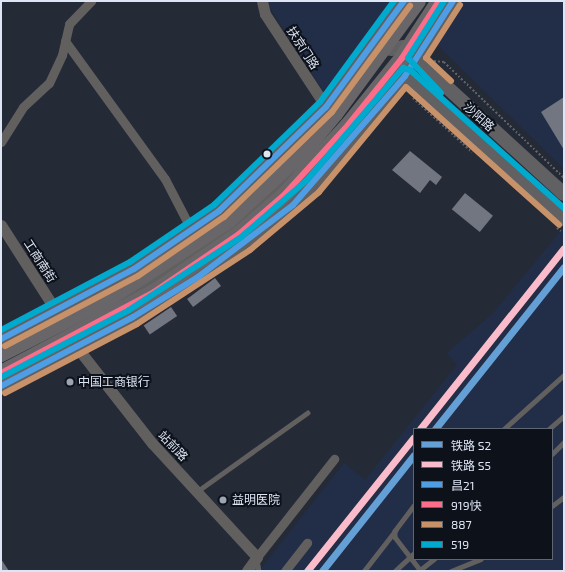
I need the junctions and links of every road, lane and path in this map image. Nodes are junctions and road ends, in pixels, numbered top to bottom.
1 (91, 1) edge
2 (262, 1) edge
3 (404, 1) edge
4 (418, 1) edge
5 (433, 1) edge
6 (439, 1) edge
7 (453, 1) edge
8 (65, 42) junction
9 (397, 48) junction
10 (416, 59) junction
11 (405, 76) junction
12 (326, 107) junction
13 (1, 142) edge
14 (564, 178) edge
15 (564, 194) edge
16 (564, 219) edge
17 (1, 224) edge
18 (192, 231) junction
19 (56, 311) junction
20 (67, 330) junction
21 (1, 339) edge
22 (76, 348) junction
23 (1, 354) edge
24 (1, 364) edge
25 (1, 373) edge
26 (564, 375) edge
27 (1, 386) edge
28 (306, 413) dead end
29 (564, 416) edge
30 (505, 428) edge
31 (551, 428) edge
32 (564, 442) edge
33 (553, 453) edge
34 (334, 459) dead end
35 (199, 490) junction
36 (564, 496) edge
37 (553, 505) edge
38 (413, 507) edge
39 (394, 531) junction
40 (306, 543) dead end
41 (413, 554) edge
42 (257, 557) junction
43 (410, 557) junction
44 (433, 560) edge
45 (478, 560) edge
46 (420, 570) edge
47 (247, 571) edge
48 (259, 571) edge
49 (285, 571) edge
50 (364, 571) edge
51 (395, 571) edge
52 (451, 571) edge

1 - 8 street
2 - 12 street, 扶京门路
3 - 12 main road
4 - 23 highway
5 - 9 street
6 - 25 highway
7 - 10 main road
8 - 13 street
8 - 18 street
9 - 10 main road, 沙阳路
9 - 20 street
10 - 11 main road
10 - 14 path
10 - 15 main road, 沙阳路
11 - 16 main road, 沙阳路
11 - 22 main road
12 - 18 main road
17 - 19 street, 工商南街
18 - 19 main road
19 - 20 street, 工商南街
19 - 21 main road
20 - 22 street, 站前路
20 - 24 street
22 - 27 main road
22 - 35 street, 站前路
26 - 30 lane
28 - 35 lane
29 - 31 lane
32 - 33 lane
34 - 42 street
35 - 42 street, 站前路
36 - 37 lane
38 - 39 lane
39 - 43 lane
39 - 50 lane
40 - 49 street
41 - 43 lane
42 - 47 street
42 - 48 lane
43 - 46 lane
43 - 51 lane
44 - 46 lane
45 - 52 lane

